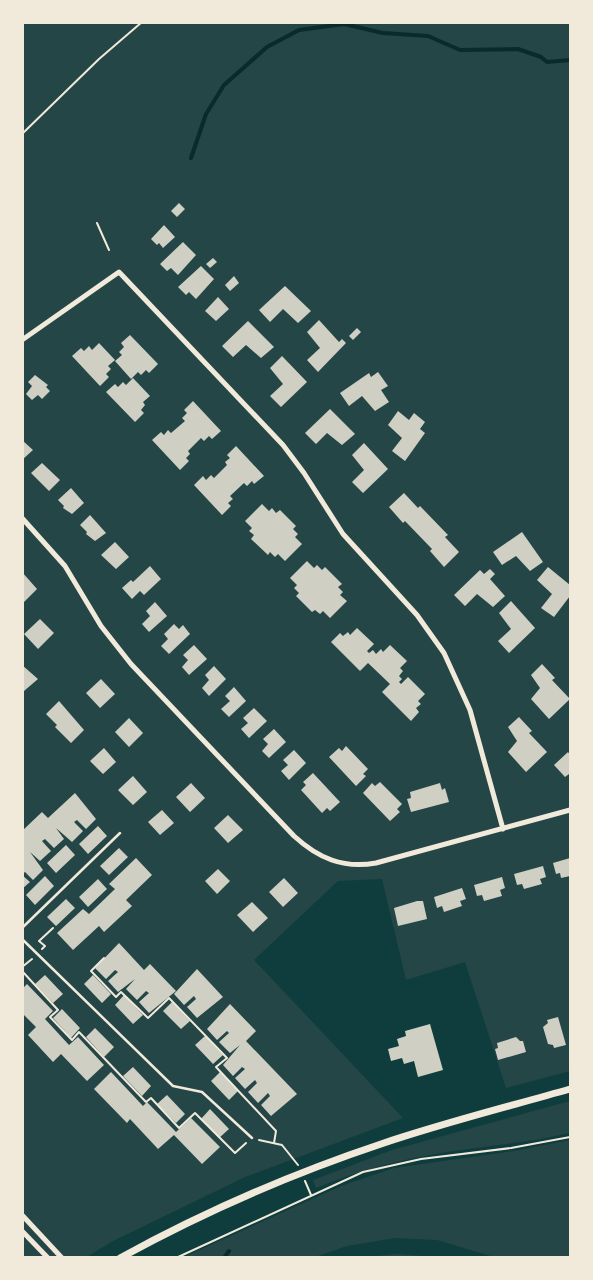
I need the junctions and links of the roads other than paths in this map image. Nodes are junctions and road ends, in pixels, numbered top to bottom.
1 (22, 340) edge
2 (22, 518) edge
3 (570, 810) edge
4 (503, 829) junction
5 (120, 833) dead end
6 (22, 928) edge
7 (22, 939) edge
8 (570, 1089) edge
9 (252, 1138) road end
10 (22, 1214) edge
11 (22, 1231) edge
12 (48, 1258) edge
13 (62, 1258) edge
14 (120, 1258) edge

1 - 4 street
2 - 4 street
3 - 4 street
5 - 6 lane
7 - 9 lane
8 - 14 main road
10 - 13 street
11 - 12 street

